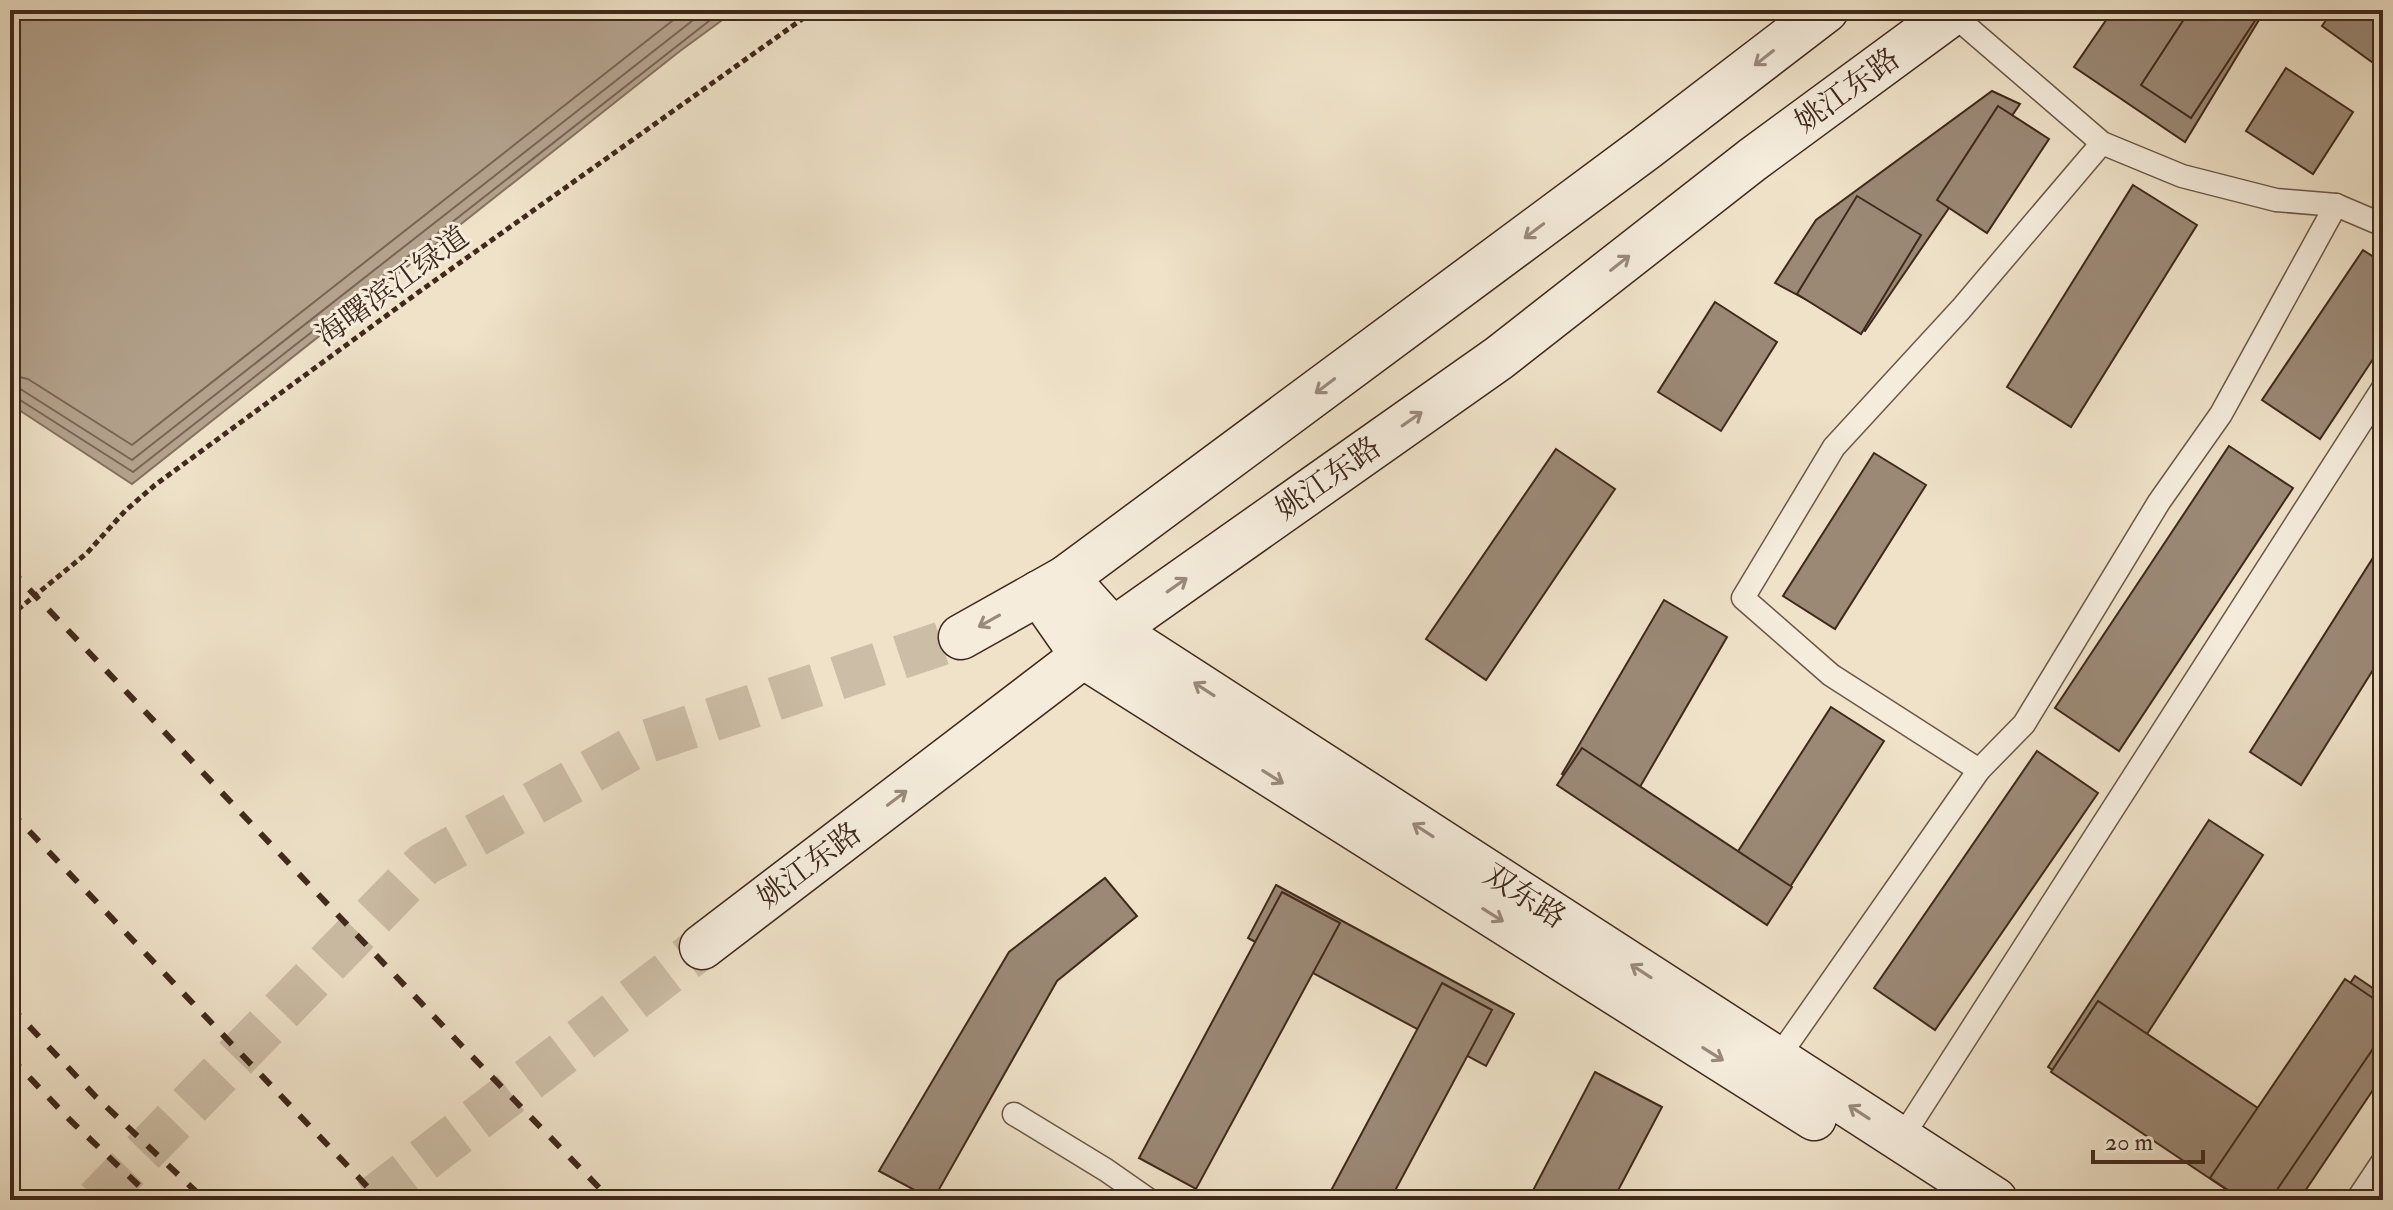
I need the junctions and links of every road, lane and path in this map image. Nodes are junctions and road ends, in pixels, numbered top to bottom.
1 (815, 10) edge
2 (1826, 10) edge
3 (1954, 12) edge
4 (2102, 143) junction
5 (2336, 205) junction
6 (2383, 225) edge
7 (2383, 388) edge
8 (1052, 585) junction
9 (10, 616) edge
10 (961, 637) tunnel mouth
11 (1098, 643) junction
12 (1979, 770) junction
13 (702, 947) tunnel mouth
14 (1777, 1059) junction
15 (1014, 1114) dead end
16 (1901, 1139) junction
17 (2383, 1161) edge
18 (1963, 1195) edge
19 (1149, 1200) edge
20 (2357, 1200) edge

1 - 9 path, 海曙滨江绿道
2 -> 8 main road
3 - 4 lane
11 -> 3 main road, 姚江东路
4 - 5 lane
4 - 12 lane
5 - 6 lane
5 - 12 lane
7 - 16 lane
8 -> 10 main road
8 - 11 main road, 双东路
13 -> 11 main road, 姚江东路
14 -> 11 main road, 双东路
11 -> 18 main road, 双东路
12 - 14 lane
16 -> 14 main road, 双东路
15 - 19 lane
16 - 18 main road, 双东路
17 - 20 lane

